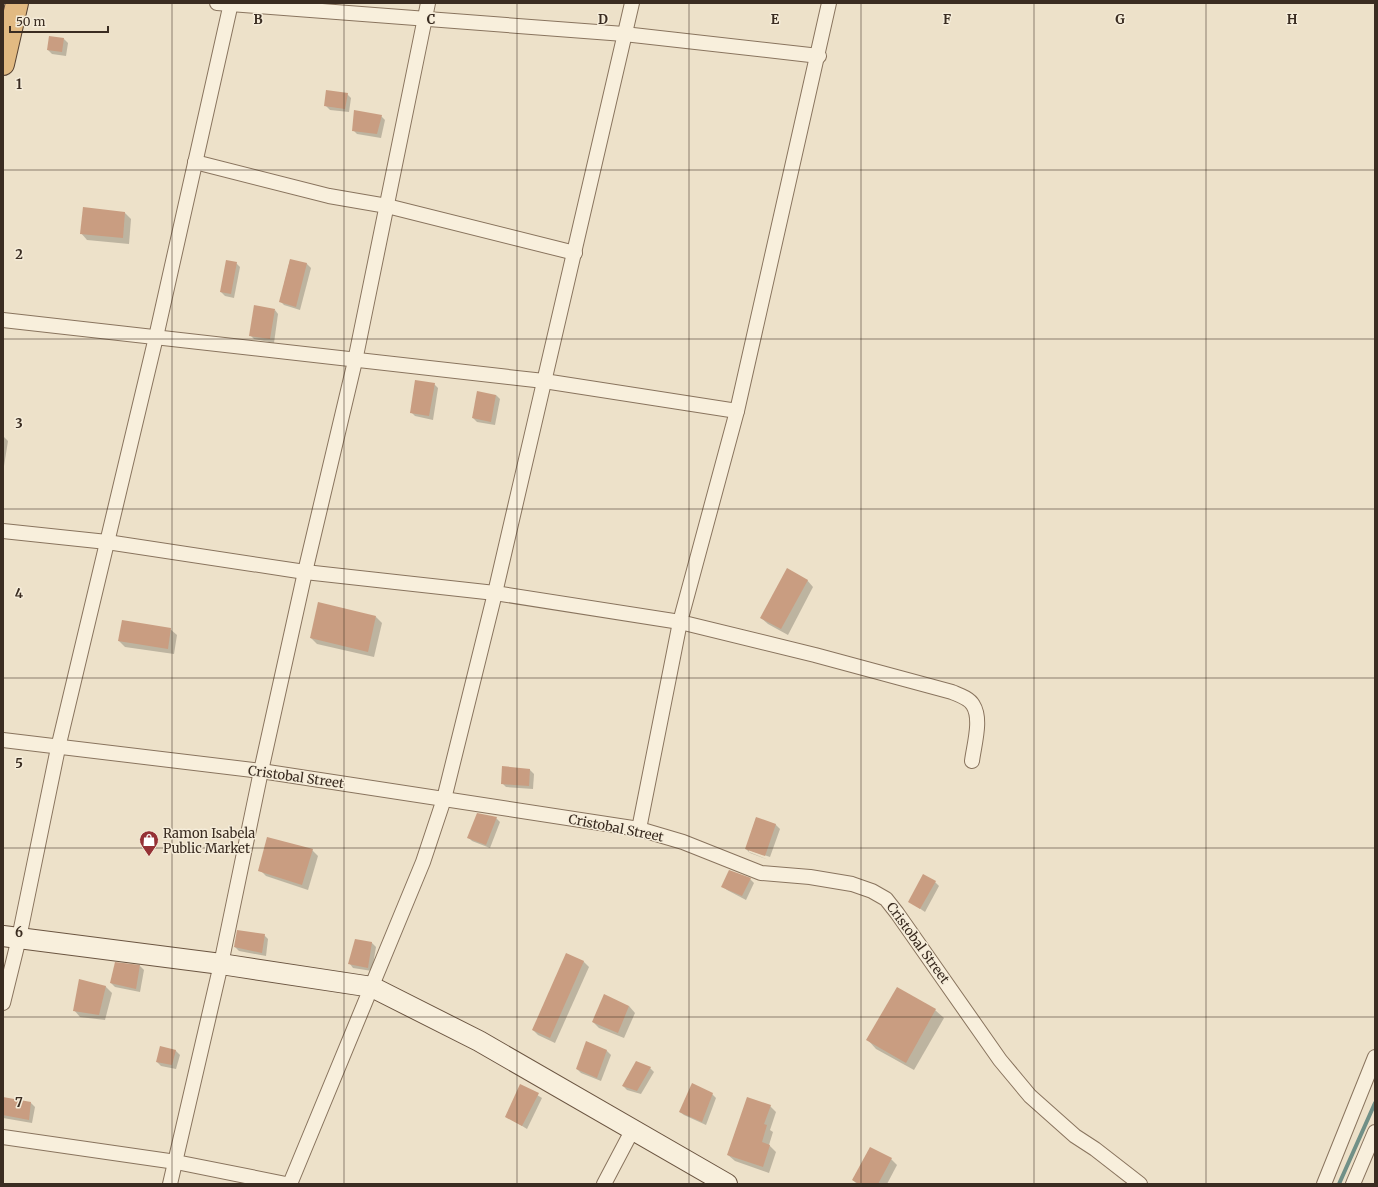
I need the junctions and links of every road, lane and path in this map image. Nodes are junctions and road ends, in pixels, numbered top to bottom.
1 (17, 3) edge
2 (428, 3) edge
3 (632, 3) edge
4 (829, 3) edge
5 (226, 4) edge
6 (424, 18) junction
7 (624, 34) junction
8 (819, 56) junction
9 (3, 64) edge
10 (196, 162) junction
11 (387, 206) junction
12 (575, 253) junction
13 (3, 320) edge
14 (156, 337) junction
15 (355, 361) junction
16 (544, 381) junction
17 (737, 411) junction
18 (3, 531) edge
19 (107, 542) junction
20 (305, 572) junction
21 (495, 593) junction
22 (680, 622) junction
23 (3, 740) edge
24 (58, 748) junction
25 (972, 761) dead end
26 (261, 771) junction
27 (444, 799) junction
28 (639, 830) junction
29 (11, 937) edge
30 (221, 964) junction
31 (372, 987) junction
32 (3, 1003) edge
33 (1375, 1057) edge
34 (633, 1129) junction
35 (1375, 1132) edge
36 (3, 1137) edge
37 (176, 1162) junction
38 (170, 1184) edge
39 (286, 1184) edge
40 (290, 1184) edge
41 (604, 1184) edge
42 (727, 1184) edge
43 (1140, 1184) edge
44 (1324, 1184) edge
45 (1352, 1184) edge

1 - 9 highway
2 - 6 street
3 - 7 street
4 - 8 street
5 - 6 street
5 - 10 street
6 - 7 street
6 - 11 street
7 - 8 street
7 - 12 street
8 - 17 street
10 - 11 street
10 - 14 street
11 - 12 street
11 - 15 street
12 - 16 street
13 - 14 street
14 - 15 street
14 - 19 street
15 - 16 street
15 - 20 street
16 - 17 street
16 - 21 street
17 - 22 street
18 - 19 street
19 - 20 street
19 - 24 street
20 - 21 street
20 - 26 street
21 - 22 street
21 - 27 street
22 - 25 street
22 - 28 street
23 - 24 street, Cristobal Street
24 - 26 street, Cristobal Street
24 - 29 street
26 - 27 street, Cristobal Street
26 - 30 street
27 - 28 street, Cristobal Street
27 - 31 street
28 - 43 street, Cristobal Street
29 - 30 main road
29 - 32 street
30 - 31 main road
30 - 37 street
31 - 34 main road
31 - 40 street
33 - 44 street
34 - 41 street
34 - 42 main road
35 - 45 street
36 - 37 street
37 - 38 street
37 - 39 street

